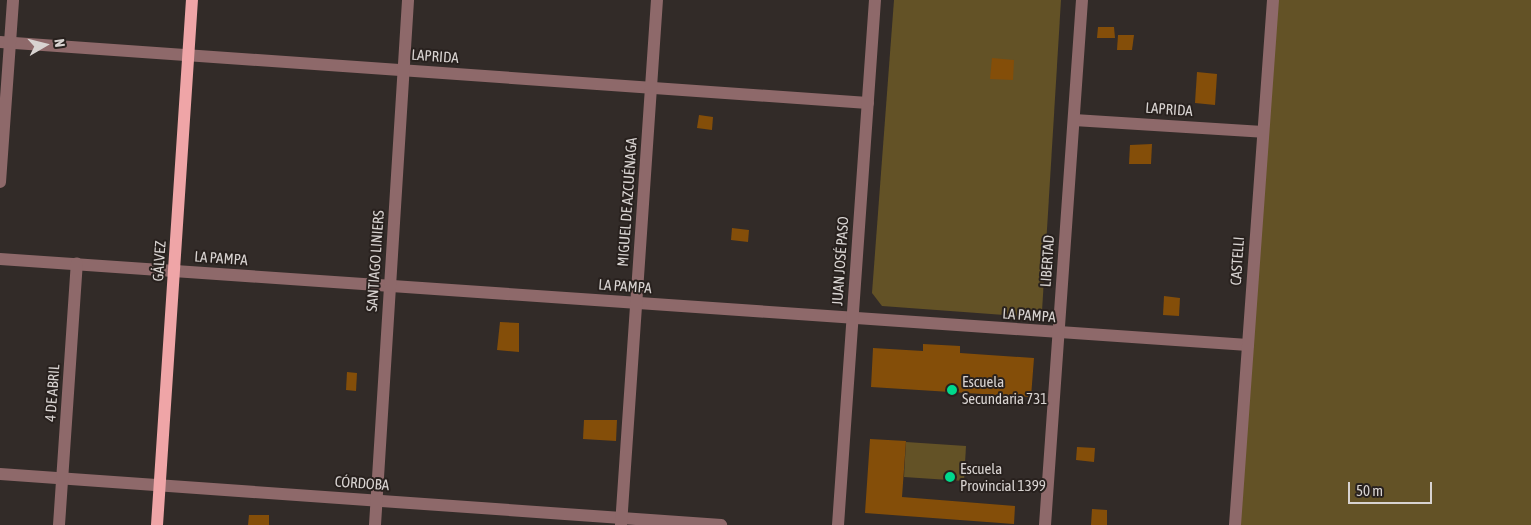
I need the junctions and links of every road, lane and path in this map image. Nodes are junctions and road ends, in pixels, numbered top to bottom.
1 (13, 0) edge
2 (192, 0) edge
3 (408, 0) edge
4 (658, 0) edge
5 (875, 0) edge
6 (1082, 0) edge
7 (1273, 0) edge
8 (5, 43) edge
9 (189, 56) junction
10 (403, 70) junction
11 (651, 88) junction
12 (868, 103) junction
13 (1074, 120) junction
14 (1263, 132) junction
15 (0, 182) edge
16 (0, 259) edge
17 (77, 264) junction
18 (174, 271) junction
19 (389, 286) junction
20 (636, 303) junction
21 (853, 318) junction
22 (1058, 333) junction
23 (1248, 345) junction
24 (0, 474) edge
25 (62, 478) junction
26 (160, 485) junction
27 (377, 500) junction
28 (621, 521) edge
29 (58, 525) edge
30 (158, 525) edge
31 (375, 525) edge
32 (721, 525) edge
33 (838, 525) edge
34 (1045, 525) edge
35 (1235, 525) edge

1 - 8 street
2 - 9 main road, GÁLVEZ
3 - 10 street, SANTIAGO LINIERS
4 - 11 street, MIGUEL DE AZCUÉNAGA
5 - 12 street, JUAN JOSÉ PASO
6 - 13 street, LIBERTAD
7 - 14 street, CASTELLI
8 - 9 street, LAPRIDA
8 - 15 street
9 - 10 street, LAPRIDA
9 - 18 main road, GÁLVEZ
10 - 11 street, LAPRIDA
10 - 19 street, SANTIAGO LINIERS
11 - 12 street, LAPRIDA
11 - 20 street, MIGUEL DE AZCUÉNAGA
12 - 21 street, JUAN JOSÉ PASO
13 - 14 street, LAPRIDA
13 - 22 street, LIBERTAD
14 - 23 street, CASTELLI
16 - 17 street, LA PAMPA
17 - 18 street, LA PAMPA
17 - 25 street, 4 DE ABRIL
18 - 19 street, LA PAMPA
18 - 26 main road, GÁLVEZ
19 - 20 street, LA PAMPA
19 - 27 street, SANTIAGO LINIERS
20 - 21 street, LA PAMPA
20 - 28 street, MIGUEL DE AZCUÉNAGA
21 - 22 street, LA PAMPA
21 - 33 street, JUAN JOSÉ PASO
22 - 23 street, LA PAMPA
22 - 34 street, LIBERTAD
23 - 35 street, CASTELLI
24 - 25 street, CÓRDOBA
25 - 26 street, CÓRDOBA
25 - 29 street, 4 DE ABRIL
26 - 27 street, CÓRDOBA
26 - 30 main road, GÁLVEZ
27 - 28 street, CÓRDOBA
27 - 31 street, SANTIAGO LINIERS
28 - 32 street, CÓRDOBA

